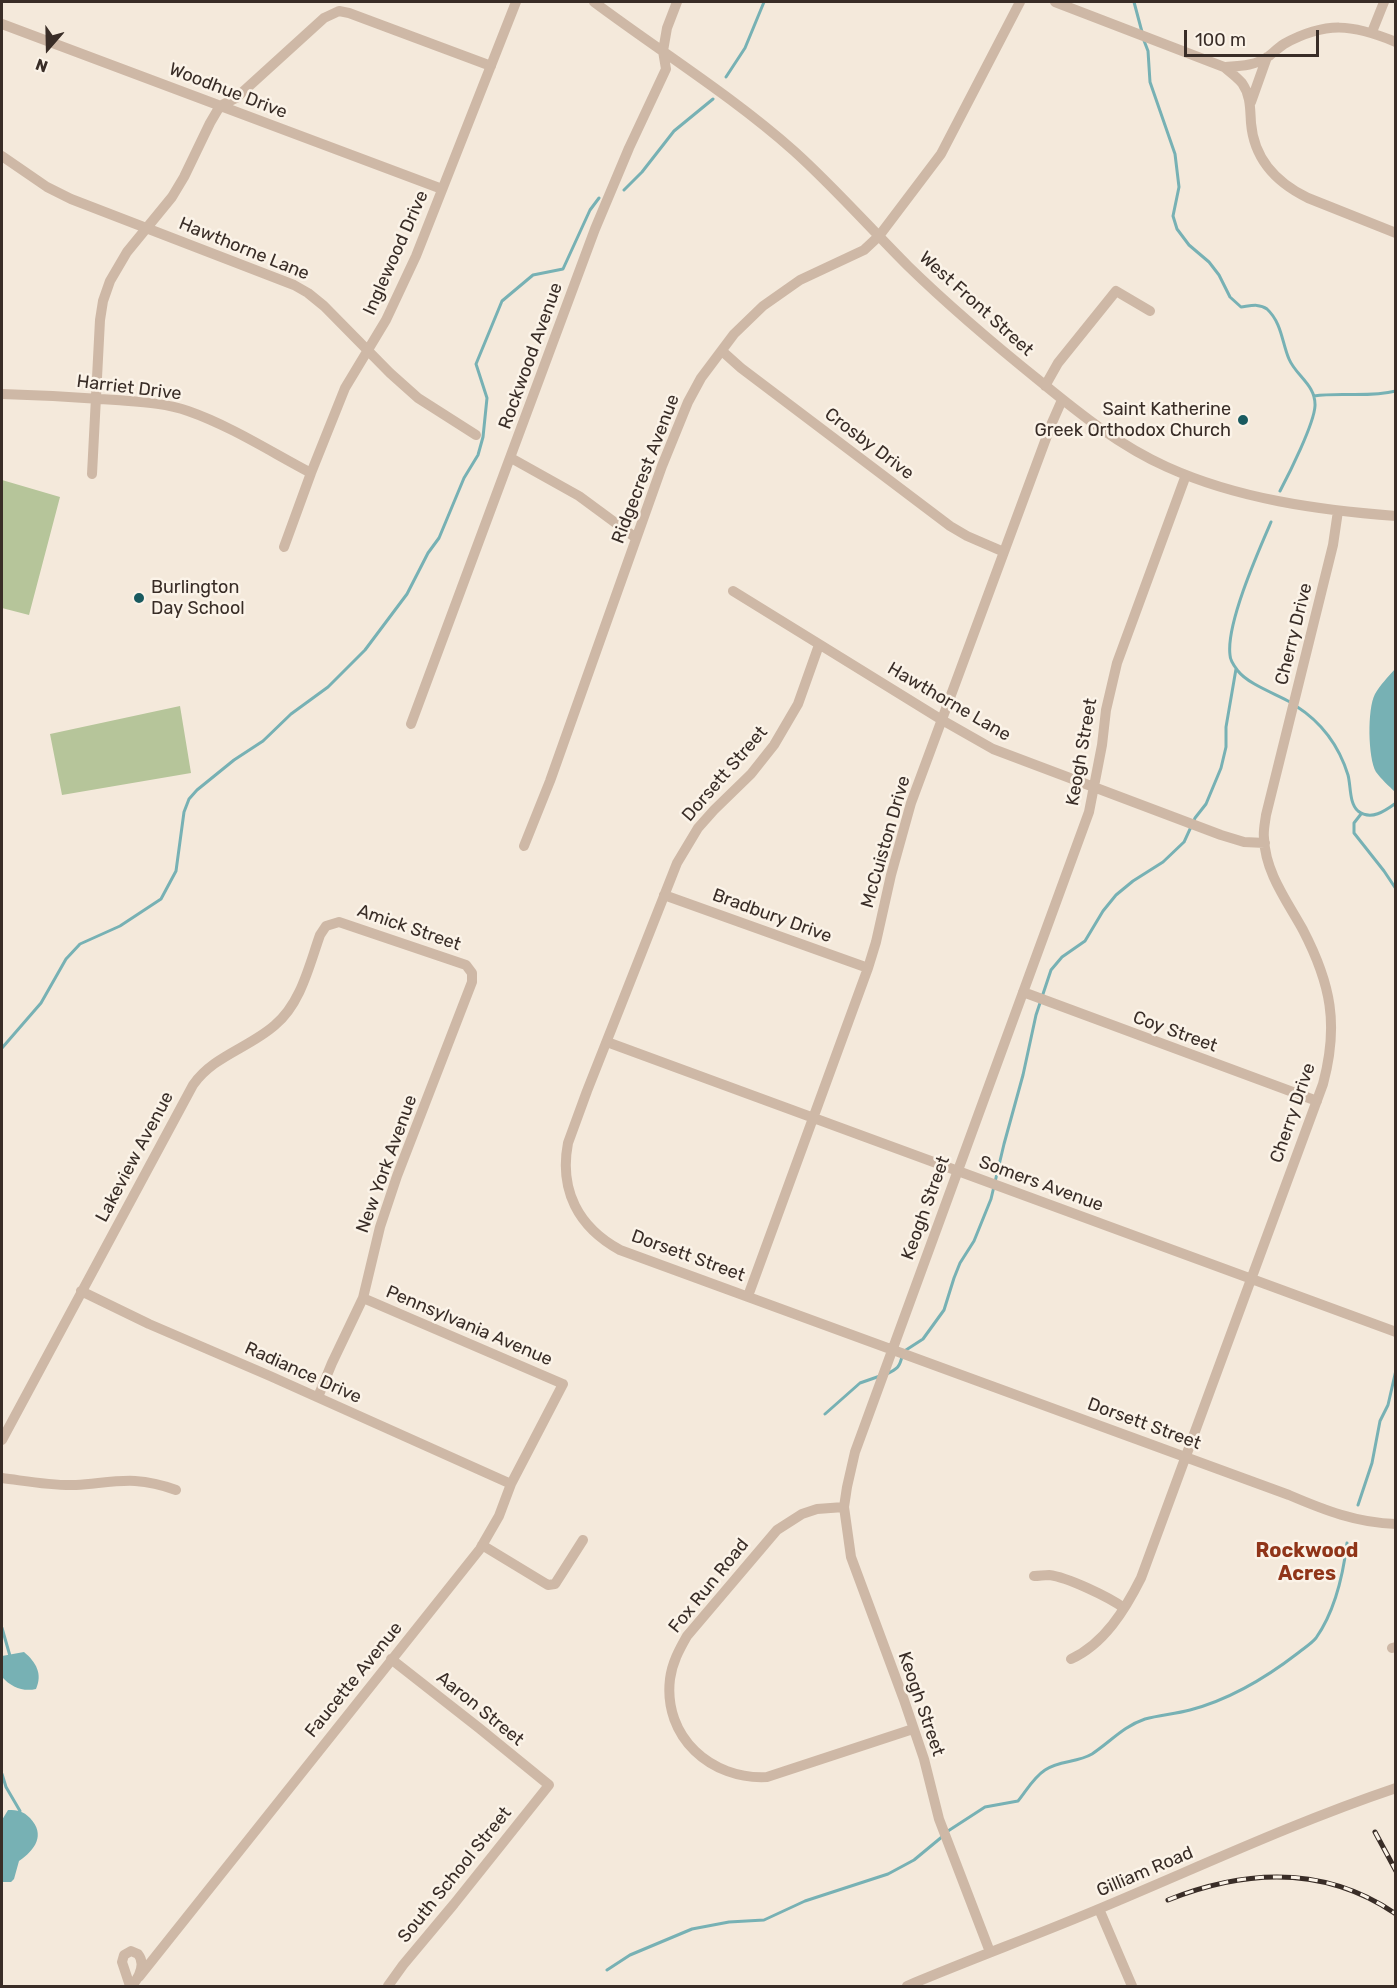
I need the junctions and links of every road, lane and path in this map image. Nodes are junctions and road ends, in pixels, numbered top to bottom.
1 (516, 2) edge
2 (594, 2) edge
3 (677, 2) edge
4 (1020, 2) edge
5 (1055, 2) edge
6 (1384, 2) edge
7 (2, 24) edge
8 (1372, 32) junction
9 (1395, 42) edge
10 (663, 51) junction
11 (1267, 57) junction
12 (490, 66) junction
13 (1224, 67) junction
14 (1251, 102) junction
15 (220, 106) junction
16 (2, 156) edge
17 (442, 189) junction
18 (148, 228) junction
19 (1395, 233) edge
20 (879, 236) junction
21 (1150, 311) dead end
22 (367, 350) junction
23 (722, 351) junction
24 (1045, 386) junction
25 (2, 394) edge
26 (96, 399) junction
27 (1062, 400) junction
28 (476, 435) dead end
29 (512, 458) junction
30 (311, 473) junction
31 (92, 474) dead end
32 (1185, 475) junction
33 (1338, 511) junction
34 (1395, 516) edge
35 (636, 538) junction
36 (284, 547) dead end
37 (1004, 552) junction
38 (733, 591) dead end
39 (819, 645) junction
40 (942, 720) junction
41 (411, 724) dead end
42 (1095, 787) junction
43 (1264, 843) junction
44 (524, 846) dead end
45 (664, 895) junction
46 (331, 923) joint
47 (868, 968) junction
48 (472, 973) joint
49 (1023, 992) junction
50 (607, 1042) junction
51 (1317, 1101) junction
52 (814, 1118) junction
53 (957, 1171) junction
54 (1251, 1280) junction
55 (81, 1291) junction
56 (748, 1296) junction
57 (363, 1298) junction
58 (1395, 1332) edge
59 (892, 1349) junction
60 (563, 1384) joint
61 (318, 1397) junction
62 (2, 1440) edge
63 (1187, 1458) junction
64 (2, 1478) edge
65 (511, 1484) junction
66 (176, 1490) dead end
67 (844, 1507) junction
68 (1395, 1524) edge
69 (583, 1540) dead end
70 (483, 1545) junction
71 (1034, 1576) dead end
72 (1124, 1608) junction
73 (391, 1659) junction
74 (1071, 1659) dead end
75 (913, 1729) junction
76 (549, 1785) joint
77 (1395, 1788) edge
78 (1099, 1909) junction
79 (990, 1952) junction
80 (134, 1983) edge
81 (388, 1986) edge
82 (907, 1986) edge
83 (1132, 1986) edge

1 - 12 street, Inglewood Drive
2 - 10 street, West Front Street
3 - 10 street, Rockwood Avenue
4 - 20 street, Ridgecrest Avenue
5 - 13 street
6 - 8 street
7 - 15 street, Woodhue Drive
8 - 9 street
8 - 11 street
10 - 20 street, West Front Street
10 - 29 street, Rockwood Avenue
11 - 13 street
11 - 14 street
12 - 15 street
12 - 17 street, Inglewood Drive
13 - 14 street
14 - 19 street
15 - 17 street, Woodhue Drive
15 - 18 street
16 - 18 street, Hawthorne Lane
17 - 22 street, Inglewood Drive
18 - 22 street, Hawthorne Lane
18 - 26 street
20 - 23 street, Ridgecrest Avenue
20 - 24 street, West Front Street
21 - 24 street
22 - 28 street, Hawthorne Lane
22 - 30 street, Inglewood Drive
23 - 35 street, Ridgecrest Avenue
23 - 37 street, Crosby Drive
24 - 27 street, West Front Street
25 - 26 street, Harriet Drive
26 - 30 street, Harriet Drive
26 - 31 street
27 - 32 street, West Front Street
27 - 37 street, McCuiston Drive
29 - 35 street
29 - 41 street, Rockwood Avenue
30 - 36 street, Inglewood Drive
32 - 33 street, West Front Street
32 - 42 street, Keogh Street
33 - 34 street, West Front Street
33 - 43 street, Cherry Drive
35 - 44 street, Ridgecrest Avenue
37 - 40 street, McCuiston Drive
38 - 39 street, Hawthorne Lane
39 - 40 street, Hawthorne Lane
39 - 45 street, Dorsett Street
40 - 42 street, Hawthorne Lane
40 - 47 street, McCuiston Drive
42 - 43 street, Hawthorne Lane
42 - 49 street, Keogh Street
43 - 51 street, Cherry Drive
45 - 47 street, Bradbury Drive
45 - 50 street, Dorsett Street
46 - 48 street, Amick Street
46 - 55 street, Lakeview Avenue
47 - 52 street, McCuiston Drive
48 - 57 street, New York Avenue
49 - 51 street, Coy Street
49 - 53 street, Keogh Street
50 - 52 street, Somers Avenue
50 - 56 street, Dorsett Street
51 - 54 street, Cherry Drive
52 - 53 street, Somers Avenue
52 - 56 street, McCuiston Drive
53 - 54 street, Somers Avenue
53 - 59 street, Keogh Street
54 - 58 street, Somers Avenue
54 - 63 street, Cherry Drive
55 - 61 street, Radiance Drive
55 - 62 street, Lakeview Avenue
56 - 59 street, Dorsett Street
57 - 60 street, Pennsylvania Avenue
57 - 61 street, New York Avenue
59 - 63 street, Dorsett Street
59 - 67 street, Keogh Street
60 - 65 street, Faucette Avenue
61 - 65 street, Radiance Drive
63 - 68 street, Dorsett Street
63 - 72 street, Cherry Drive
64 - 66 street
65 - 70 street, Faucette Avenue
67 - 75 street, Keogh Street
67 - 75 street, Fox Run Road
69 - 70 street
70 - 73 street, Faucette Avenue
71 - 72 street
72 - 74 street, Cherry Drive
73 - 76 street, Aaron Street
73 - 80 street, Faucette Avenue
75 - 79 street, Keogh Street
76 - 81 street, South School Street
77 - 78 street, Gilliam Road
78 - 79 street, Gilliam Road
78 - 83 street
79 - 82 street, Gilliam Road

